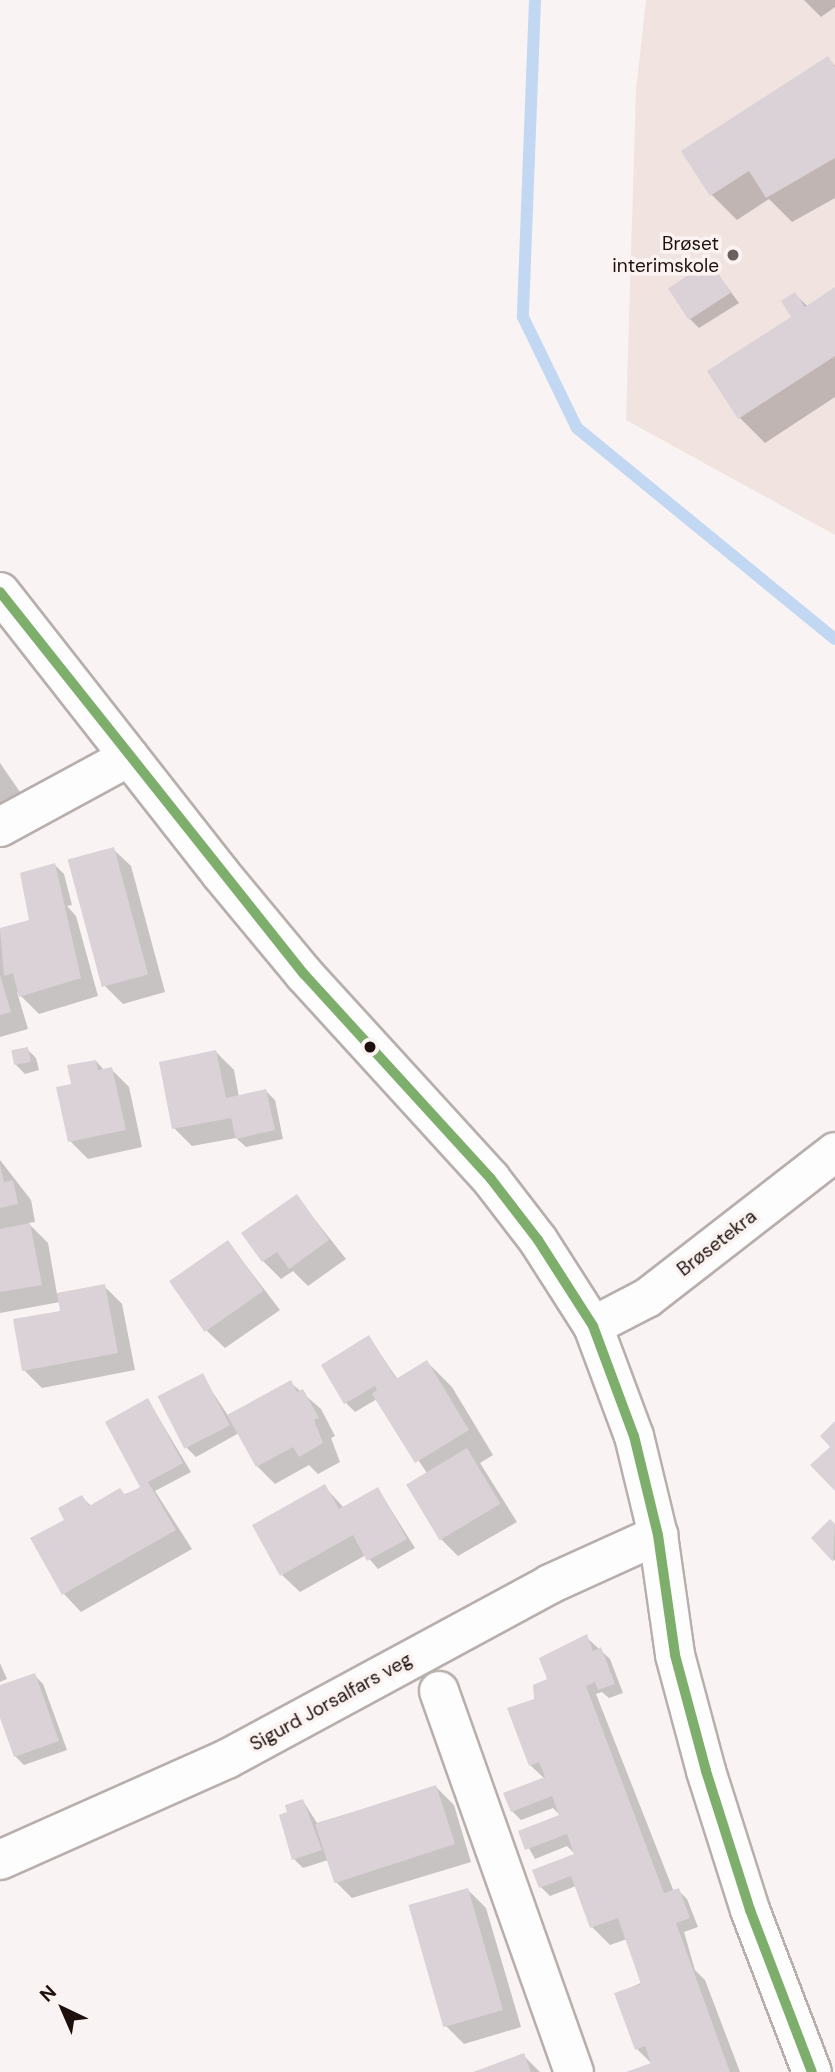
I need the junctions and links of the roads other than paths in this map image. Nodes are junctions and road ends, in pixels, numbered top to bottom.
1 (0, 592) edge
2 (129, 757) junction
3 (0, 827) edge
4 (835, 1152) edge
5 (593, 1326) junction
6 (658, 1535) junction
7 (439, 1692) dead end
8 (0, 1860) edge
9 (574, 2072) edge
10 (812, 2072) edge

1 - 2 street
2 - 3 street
2 - 5 street
4 - 5 street, Brøsetekra
5 - 6 street
6 - 8 street, Sigurd Jorsalfars veg
6 - 10 street
7 - 9 street

